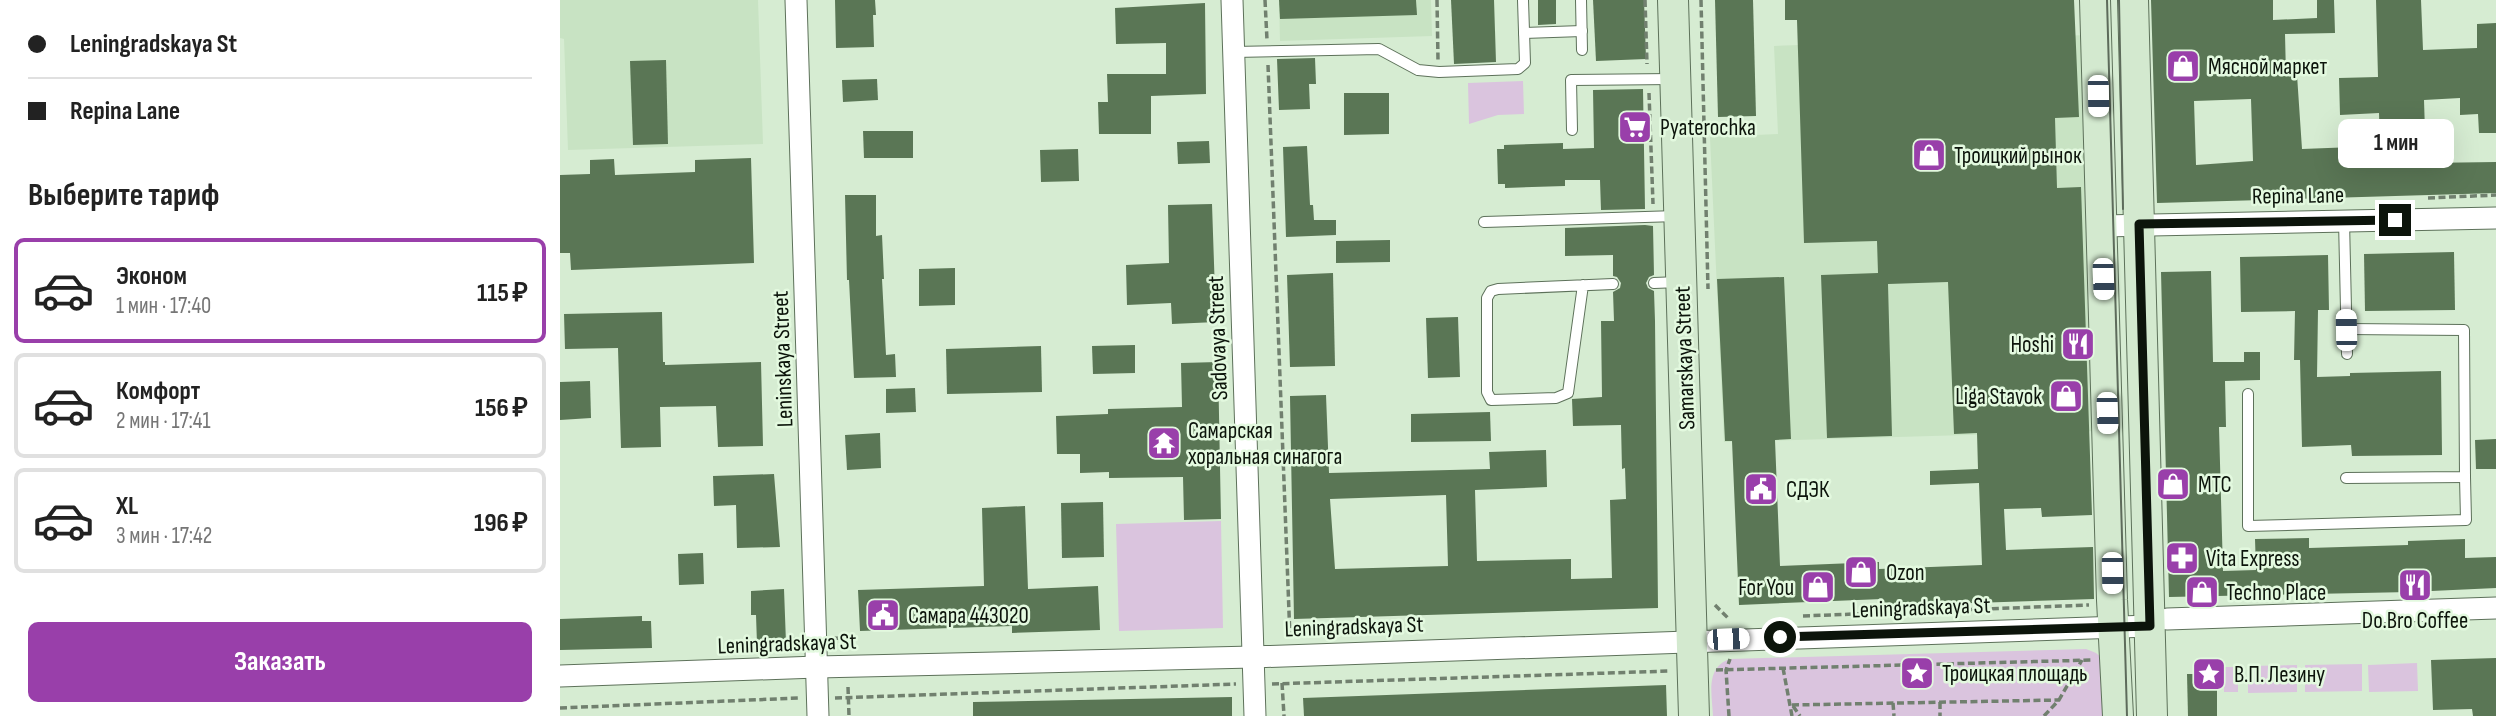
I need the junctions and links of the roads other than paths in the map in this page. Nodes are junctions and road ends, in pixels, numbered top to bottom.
1 (796, 0) edge
2 (1233, 0) edge
3 (1523, 0) edge
4 (1581, 0) edge
5 (1673, 0) edge
6 (2095, 0) edge
7 (2133, 0) edge
8 (1582, 31) junction
9 (1524, 33) junction
10 (1582, 50) dead end
11 (1234, 52) junction
12 (1676, 79) junction
13 (1572, 130) dead end
14 (1680, 215) junction
15 (2496, 218) edge
16 (2344, 220) junction
17 (1484, 222) dead end
18 (2139, 224) junction
19 (2102, 226) junction
20 (1613, 284) dead end
21 (1583, 285) junction
22 (2346, 330) junction
23 (2347, 354) dead end
24 (2248, 394) dead end
25 (2465, 477) junction
26 (2346, 478) dead end
27 (2496, 608) edge
28 (2113, 614) junction
29 (2158, 622) junction
30 (1253, 657) junction
31 (1691, 657) junction
32 (817, 667) junction
33 (560, 676) edge
34 (817, 707) edge
35 (1255, 716) edge
36 (1694, 716) edge
37 (2118, 716) edge
38 (2152, 716) edge

1 - 32 street, Leninskaya Street
2 - 11 street, Sadovaya Street
3 - 9 lane
4 - 8 lane
5 - 12 main road, Samarskaya Street
6 - 19 main road
7 - 18 main road
8 - 9 lane
8 - 10 lane
9 - 11 lane
11 - 30 street, Sadovaya Street
12 - 13 lane
12 - 14 main road, Samarskaya Street
14 - 17 lane
14 - 31 main road, Samarskaya Street
15 - 16 street, Repina Lane
16 - 18 street, Repina Lane
16 - 22 lane
18 - 19 street, Repina Lane
18 - 29 main road
19 - 28 main road
20 - 21 lane
21 - 21 lane
22 - 23 lane
22 - 25 lane
24 - 25 lane
25 - 26 lane
27 - 29 street, Leningradskaya St
28 - 29 street, Leningradskaya St
28 - 31 street, Leningradskaya St
28 - 37 main road
29 - 38 main road
30 - 31 street, Leningradskaya St
30 - 32 street, Leningradskaya St
30 - 35 street, Sadovaya Street
31 - 36 main road, Samarskaya Street
32 - 33 street, Leningradskaya St
32 - 34 street, Leninskaya Street

